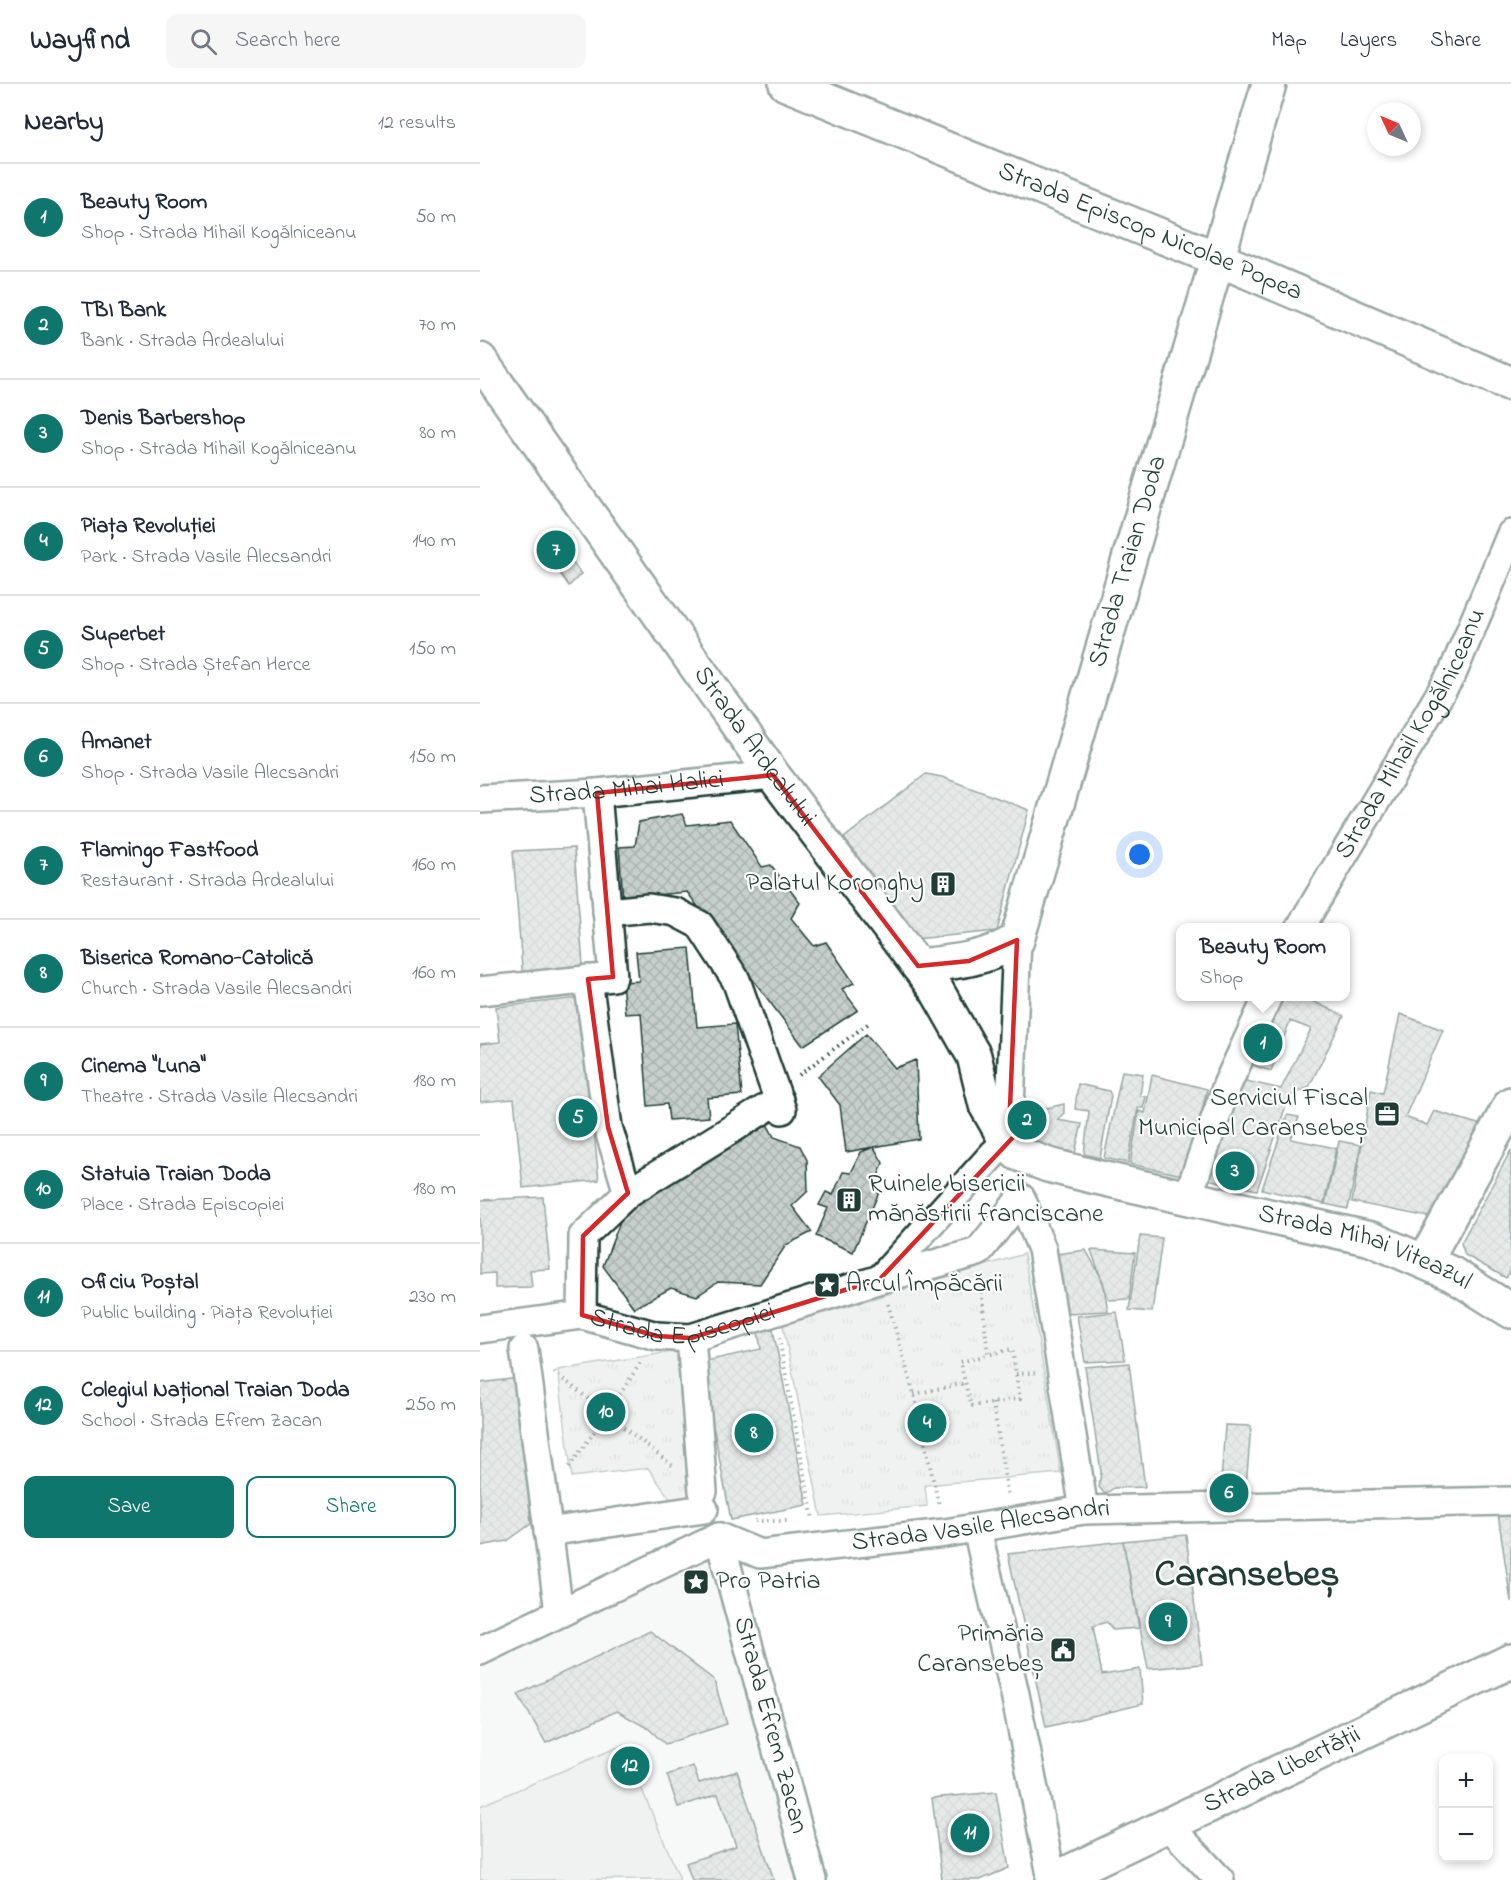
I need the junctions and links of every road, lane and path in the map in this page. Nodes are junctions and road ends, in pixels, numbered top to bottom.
1 (786, 84) edge
2 (1269, 84) edge
3 (1218, 259) junction
4 (480, 360) edge
5 (1511, 384) edge
6 (1511, 534) edge
7 (773, 775) junction
8 (597, 793) junction
9 (480, 799) edge
10 (607, 912) junction
11 (1302, 923) edge
12 (1017, 940) junction
13 (918, 966) junction
14 (600, 978) junction
15 (480, 991) edge
16 (1266, 1001) edge
17 (869, 1023) dead end
18 (779, 1100) junction
19 (1511, 1104) edge
20 (1007, 1142) junction
21 (628, 1193) junction
22 (1187, 1199) junction
23 (978, 1252) junction
24 (1425, 1261) junction
25 (880, 1279) junction
26 (774, 1311) junction
27 (1511, 1311) edge
28 (582, 1315) junction
29 (480, 1329) edge
30 (657, 1336) junction
31 (691, 1338) junction
32 (524, 1349) dead end
33 (988, 1355) junction
34 (966, 1383) junction
35 (914, 1394) junction
36 (993, 1403) junction
37 (608, 1416) junction
38 (703, 1500) junction
39 (544, 1501) junction
40 (1511, 1501) edge
41 (1084, 1510) junction
42 (813, 1521) dead end
43 (1011, 1522) junction
44 (977, 1528) junction
45 (548, 1532) junction
46 (945, 1533) junction
47 (719, 1537) junction
48 (559, 1612) junction
49 (480, 1651) edge
50 (1511, 1661) edge
51 (1168, 1825) junction
52 (812, 1880) edge
53 (1053, 1880) edge
54 (1220, 1880) edge

1 - 3 main road, Strada Episcop Nicolae Popea
2 - 3 main road, Strada Traian Doda
3 - 5 main road, Strada Episcop Nicolae Popea
3 - 12 main road, Strada Traian Doda
4 - 7 main road, Strada Ardealului
6 - 11 street, Strada Mihail Kogălniceanu
7 - 8 street, Strada Mihai Halici
7 - 13 main road, Strada Ardealului
8 - 9 street, Strada Mihai Halici
8 - 10 street
10 - 14 street
10 - 18 street
12 - 13 main road
12 - 20 street
13 - 20 main road, Strada Ardealului
14 - 15 street
14 - 21 street
16 - 22 street
17 - 18 path
18 - 21 street
19 - 24 main road
20 - 22 main road, Strada Mihai Viteazul
20 - 25 street
21 - 28 street
22 - 24 main road, Strada Mihai Viteazul
23 - 25 street, Strada Episcopiei
23 - 33 path
23 - 41 street
24 - 27 main road, Strada Mihai Viteazul
25 - 26 street, Strada Episcopiei
25 - 35 path
26 - 31 street, Strada Episcopiei
26 - 42 path
28 - 29 street, Strada Episcopiei
28 - 30 street, Strada Episcopiei
30 - 31 street, Strada Episcopiei
30 - 37 path
31 - 38 street
32 - 39 street
33 - 34 path
33 - 36 path
34 - 35 path
34 - 36 path
35 - 46 path
36 - 43 path
37 - 38 path
37 - 39 path
38 - 45 street
39 - 45 street
40 - 41 street, Strada Vasile Alecsandri
41 - 43 street, Strada Vasile Alecsandri
43 - 44 street, Strada Vasile Alecsandri
44 - 46 street, Strada Vasile Alecsandri
44 - 53 street
45 - 48 street
46 - 47 street, Strada Vasile Alecsandri
47 - 48 street
47 - 52 street, Strada Efrem Zacan
48 - 49 street
50 - 51 main road, Strada Libertății
51 - 53 main road, Strada Libertății
51 - 54 street

